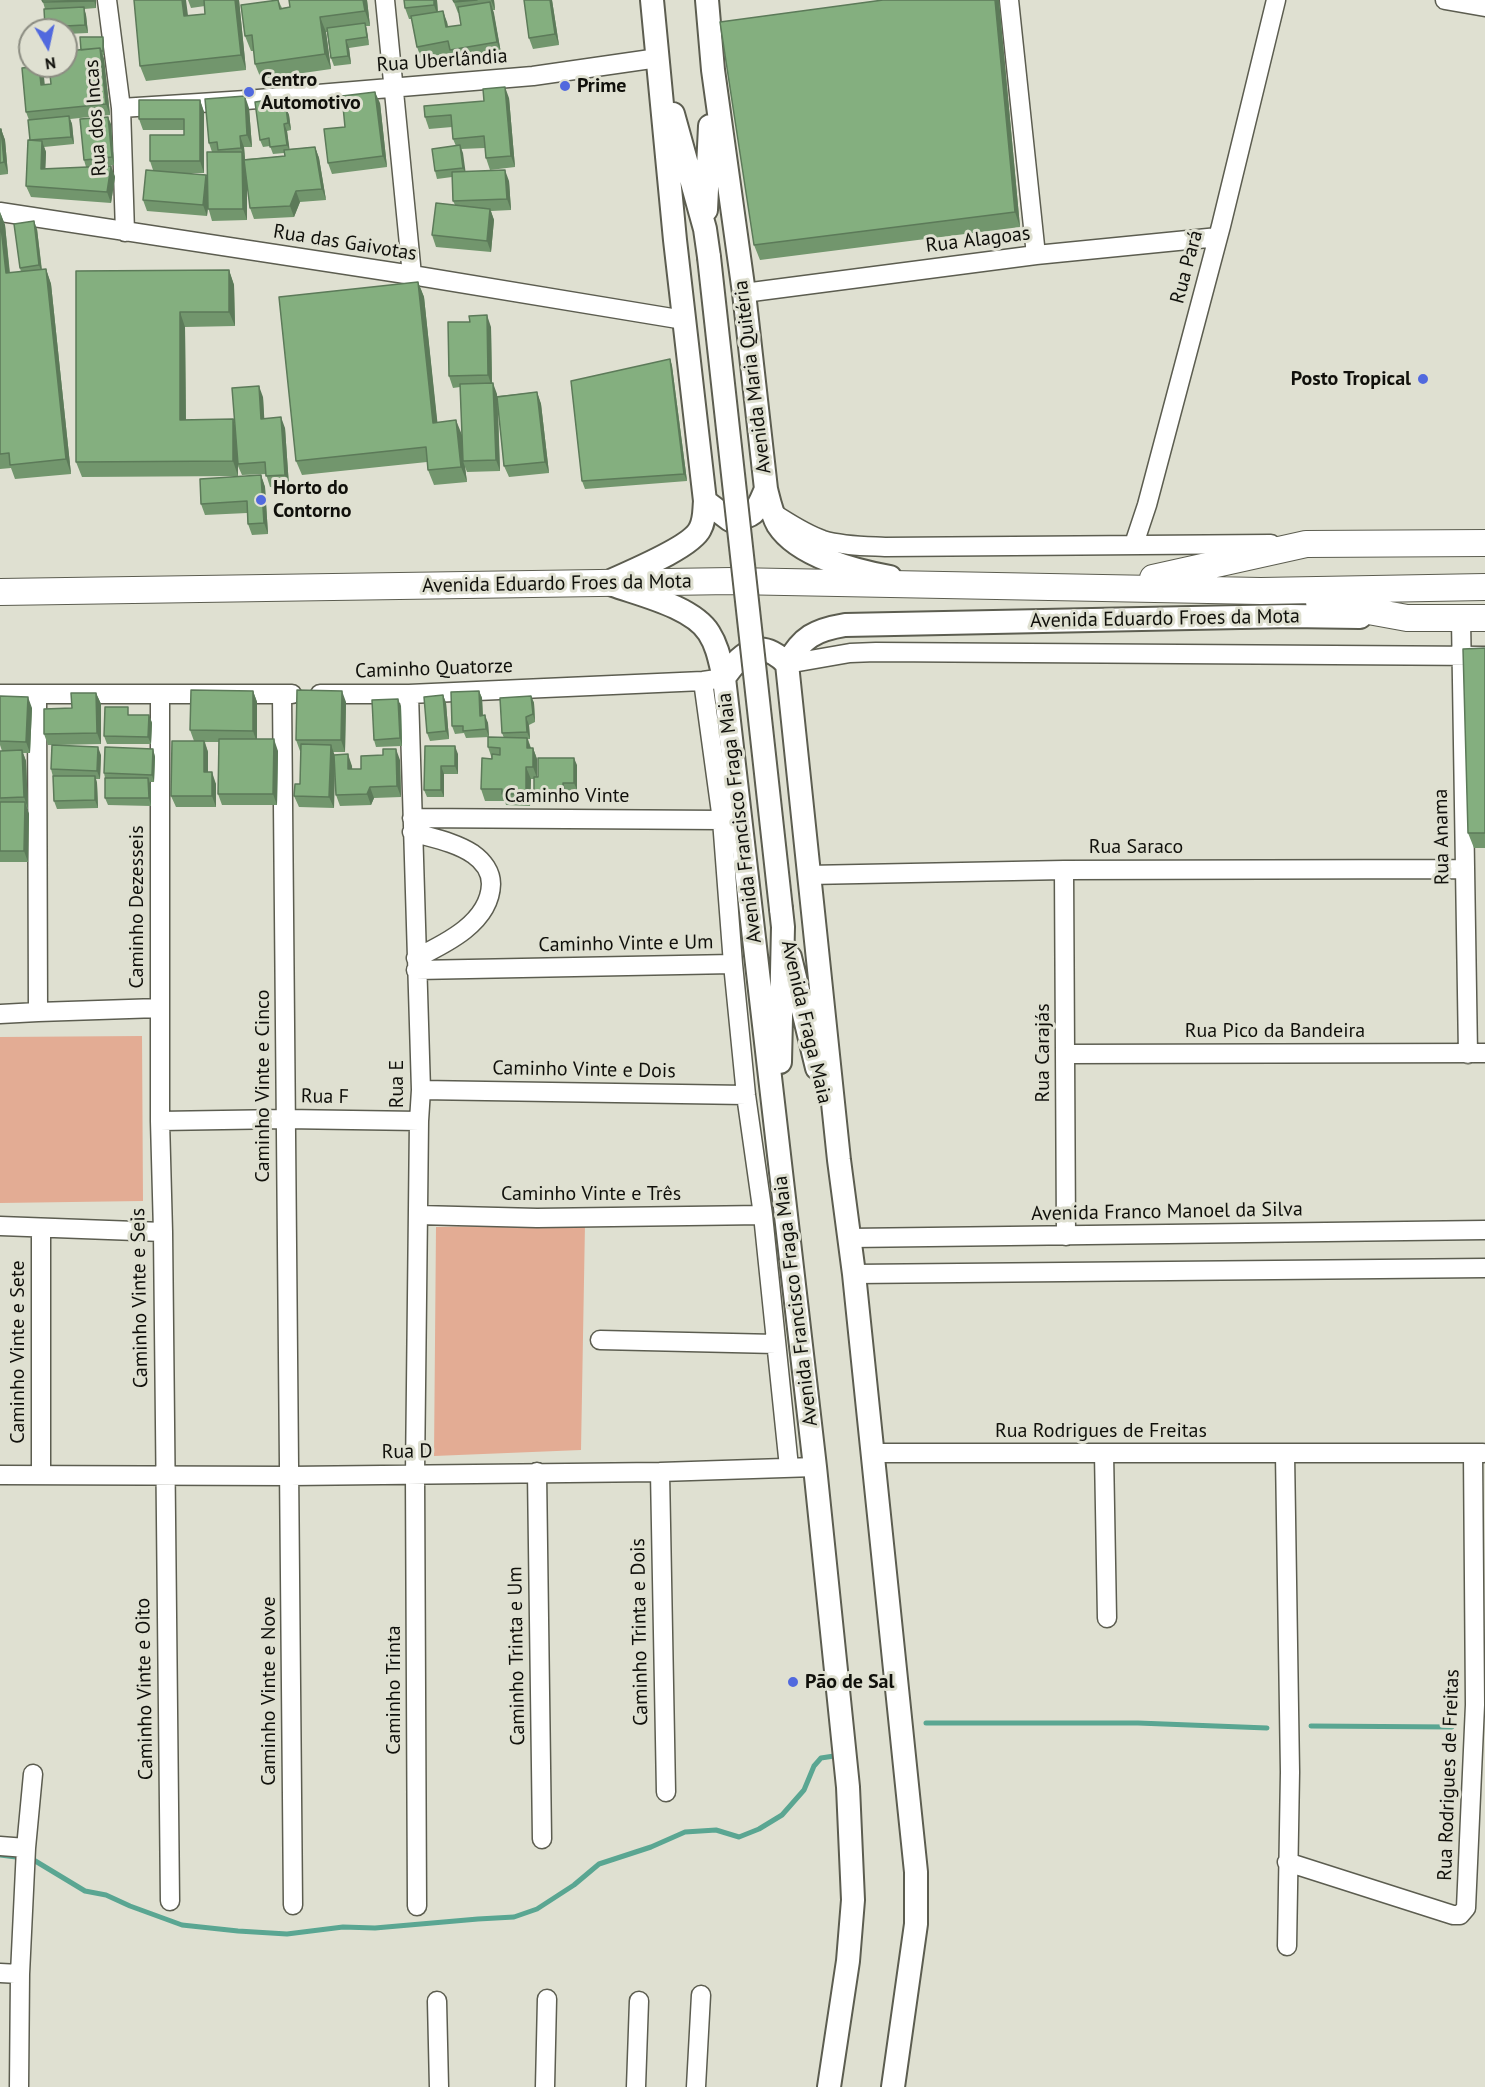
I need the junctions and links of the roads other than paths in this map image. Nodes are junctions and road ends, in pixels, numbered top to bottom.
1 (107, 0) edge
2 (386, 0) edge
3 (652, 0) edge
4 (707, 0) edge
5 (1009, 0) edge
6 (1276, 0) edge
7 (1445, 0) edge
8 (1485, 7) edge
9 (657, 58) junction
10 (713, 70) junction
11 (393, 87) junction
12 (121, 108) junction
13 (0, 212) edge
14 (705, 229) junction
15 (125, 232) junction
16 (1218, 237) junction
17 (1036, 255) junction
18 (412, 275) junction
19 (744, 293) junction
20 (684, 320) junction
21 (766, 489) junction
22 (705, 501) junction
23 (773, 513) junction
24 (1485, 543) edge
25 (1134, 544) junction
26 (1306, 544) junction
27 (606, 583) junction
28 (921, 583) junction
29 (1115, 587) junction
30 (1485, 587) edge
31 (1261, 591) junction
32 (0, 592) edge
33 (1407, 618) junction
34 (1473, 619) edge
35 (1461, 656) junction
36 (1485, 656) edge
37 (787, 664) junction
38 (714, 680) junction
39 (0, 694) edge
40 (37, 694) junction
41 (160, 694) junction
42 (282, 694) junction
43 (409, 694) junction
44 (722, 820) junction
45 (412, 825) junction
46 (1465, 869) junction
47 (1064, 870) junction
48 (808, 875) junction
49 (782, 918) junction
50 (416, 964) junction
51 (733, 964) junction
52 (159, 1008) junction
53 (38, 1012) junction
54 (0, 1014) edge
55 (1065, 1054) junction
56 (1476, 1054) edge
57 (421, 1090) junction
58 (747, 1095) junction
59 (285, 1119) junction
60 (160, 1121) junction
61 (419, 1121) junction
62 (779, 1151) junction
63 (839, 1160) junction
64 (418, 1215) junction
65 (763, 1215) junction
66 (0, 1226) edge
67 (41, 1228) junction
68 (1485, 1230) edge
69 (163, 1232) junction
70 (1066, 1236) junction
71 (850, 1238) junction
72 (1485, 1268) edge
73 (854, 1274) junction
74 (600, 1340) dead end
75 (776, 1344) junction
76 (872, 1453) junction
77 (1104, 1453) junction
78 (1479, 1453) edge
79 (1285, 1454) junction
80 (789, 1467) junction
81 (815, 1467) junction
82 (537, 1472) junction
83 (660, 1472) junction
84 (415, 1474) junction
85 (0, 1475) edge
86 (41, 1475) junction
87 (165, 1476) junction
88 (290, 1476) junction
89 (1107, 1618) dead end
90 (33, 1774) dead end
91 (666, 1792) dead end
92 (542, 1839) dead end
93 (0, 1846) edge
94 (26, 1853) junction
95 (1287, 1863) junction
96 (170, 1901) dead end
97 (292, 1905) dead end
98 (417, 1906) dead end
99 (1287, 1946) dead end
100 (0, 1973) edge
101 (20, 1974) junction
102 (701, 1995) dead end
103 (547, 1999) dead end
104 (436, 2001) dead end
105 (639, 2001) dead end
106 (19, 2087) edge
107 (439, 2087) edge
108 (545, 2087) edge
109 (636, 2087) edge
110 (696, 2087) edge
111 (829, 2087) edge
112 (893, 2087) edge

1 - 12 street, Rua dos Incas
2 - 11 street
3 - 9 main road
4 - 10 main road, Avenida Maria Quitéria
5 - 17 street
6 - 16 street, Rua Pará
7 - 8 street
9 - 11 street, Rua Uberlândia
9 - 14 main road
9 - 20 main road
10 - 14 main road, Avenida Maria Quitéria
10 - 19 main road, Avenida Maria Quitéria
11 - 12 street, Rua Uberlândia
11 - 18 street
12 - 15 street, Rua dos Incas
13 - 15 street, Rua das Gaivotas
14 - 49 main road, bridge
15 - 18 street, Rua das Gaivotas
16 - 17 street, Rua Alagoas
16 - 25 street, Rua Pará
17 - 19 street, Rua Alagoas
18 - 20 street, Rua das Gaivotas
19 - 21 main road, Avenida Maria Quitéria
20 - 22 main road
21 - 22 main road
21 - 23 main road, Avenida Maria Quitéria
22 - 27 main road
23 - 25 street
23 - 28 main road, Avenida Maria Quitéria
24 - 26 highway, Avenida Eduardo Froes da Mota
25 - 26 street
26 - 29 highway, Avenida Eduardo Froes da Mota
27 - 28 highway, Avenida Eduardo Froes da Mota
27 - 32 highway, Avenida Eduardo Froes da Mota
27 - 38 main road, Avenida Francisco Fraga Maia
28 - 29 highway, Avenida Eduardo Froes da Mota
29 - 31 highway, Avenida Eduardo Froes da Mota
30 - 31 highway, Avenida Eduardo Froes da Mota
31 - 33 highway
33 - 34 highway, Avenida Eduardo Froes da Mota
33 - 37 main road, Avenida Eduardo Froes da Mota
34 - 35 street, Rua Anama
35 - 36 street
35 - 37 street
35 - 46 street, Rua Anama
37 - 38 main road
37 - 48 main road
38 - 43 street, Caminho Quatorze
38 - 44 street, Caminho Vinte e Um
38 - 62 main road, Avenida Francisco Fraga Maia
39 - 40 street, Caminho Quatorze
40 - 41 street, Caminho Quatorze
40 - 53 street
41 - 42 street, Caminho Quatorze
41 - 52 street, Caminho Dezesseis
42 - 43 street, Caminho Quatorze
42 - 59 street, Caminho Vinte e Cinco
43 - 45 street, Rua E
44 - 45 street, Caminho Vinte
44 - 51 street, Caminho Vinte e Um
45 - 50 street, Rua E
45 - 50 street
46 - 47 street, Rua Saraco
46 - 56 street, Rua Anama
47 - 48 street, Rua Saraco
47 - 55 street, Rua Carajás
48 - 63 main road
49 - 62 main road, Avenida Fraga Maia
49 - 63 main road, Avenida Fraga Maia
50 - 51 street, Caminho Vinte e Um
50 - 57 street, Rua E
51 - 58 street
52 - 53 street
52 - 60 street, Caminho Dezesseis
53 - 54 street
55 - 56 street, Rua Pico da Bandeira
55 - 70 street, Rua Carajás
57 - 58 street, Caminho Vinte e Dois
57 - 61 street, Rua E
58 - 65 street
59 - 60 street, Rua F
59 - 61 street, Rua F
59 - 88 street, Caminho Vinte e Cinco
60 - 69 street, Caminho Vinte e Seis
61 - 64 street, Rua E
62 - 81 main road, Avenida Francisco Fraga Maia
63 - 71 main road
64 - 65 street, Caminho Vinte e Três
64 - 84 street, Rua E
65 - 75 street
66 - 67 street
67 - 69 street
67 - 86 street, Caminho Vinte e Sete
68 - 70 street, Avenida Franco Manoel da Silva
69 - 87 street, Caminho Vinte e Seis
70 - 71 street, Avenida Franco Manoel da Silva
71 - 73 main road
72 - 73 street
73 - 76 main road
74 - 75 street
75 - 80 street
76 - 77 street, Rua Rodrigues de Freitas
76 - 112 main road
77 - 79 street, Rua Rodrigues de Freitas
77 - 89 street
78 - 79 street, Rua Rodrigues de Freitas
78 - 95 street, Rua Rodrigues de Freitas
79 - 95 street
80 - 81 street, Rua D
80 - 83 street, Rua D
81 - 111 main road, Avenida Francisco Fraga Maia
82 - 83 street, Rua D
82 - 84 street, Rua D
82 - 92 street, Caminho Trinta e Um
83 - 91 street, Caminho Trinta e Dois
84 - 88 street, Rua D
84 - 98 street, Caminho Trinta
85 - 86 street, Rua D
86 - 87 street, Rua D
87 - 88 street, Rua D
87 - 96 street, Caminho Vinte e Oito
88 - 97 street, Caminho Vinte e Nove
90 - 94 street
93 - 94 street
94 - 101 street
95 - 99 street
100 - 101 street
101 - 106 street
102 - 110 street
103 - 108 street
104 - 107 street
105 - 109 street

